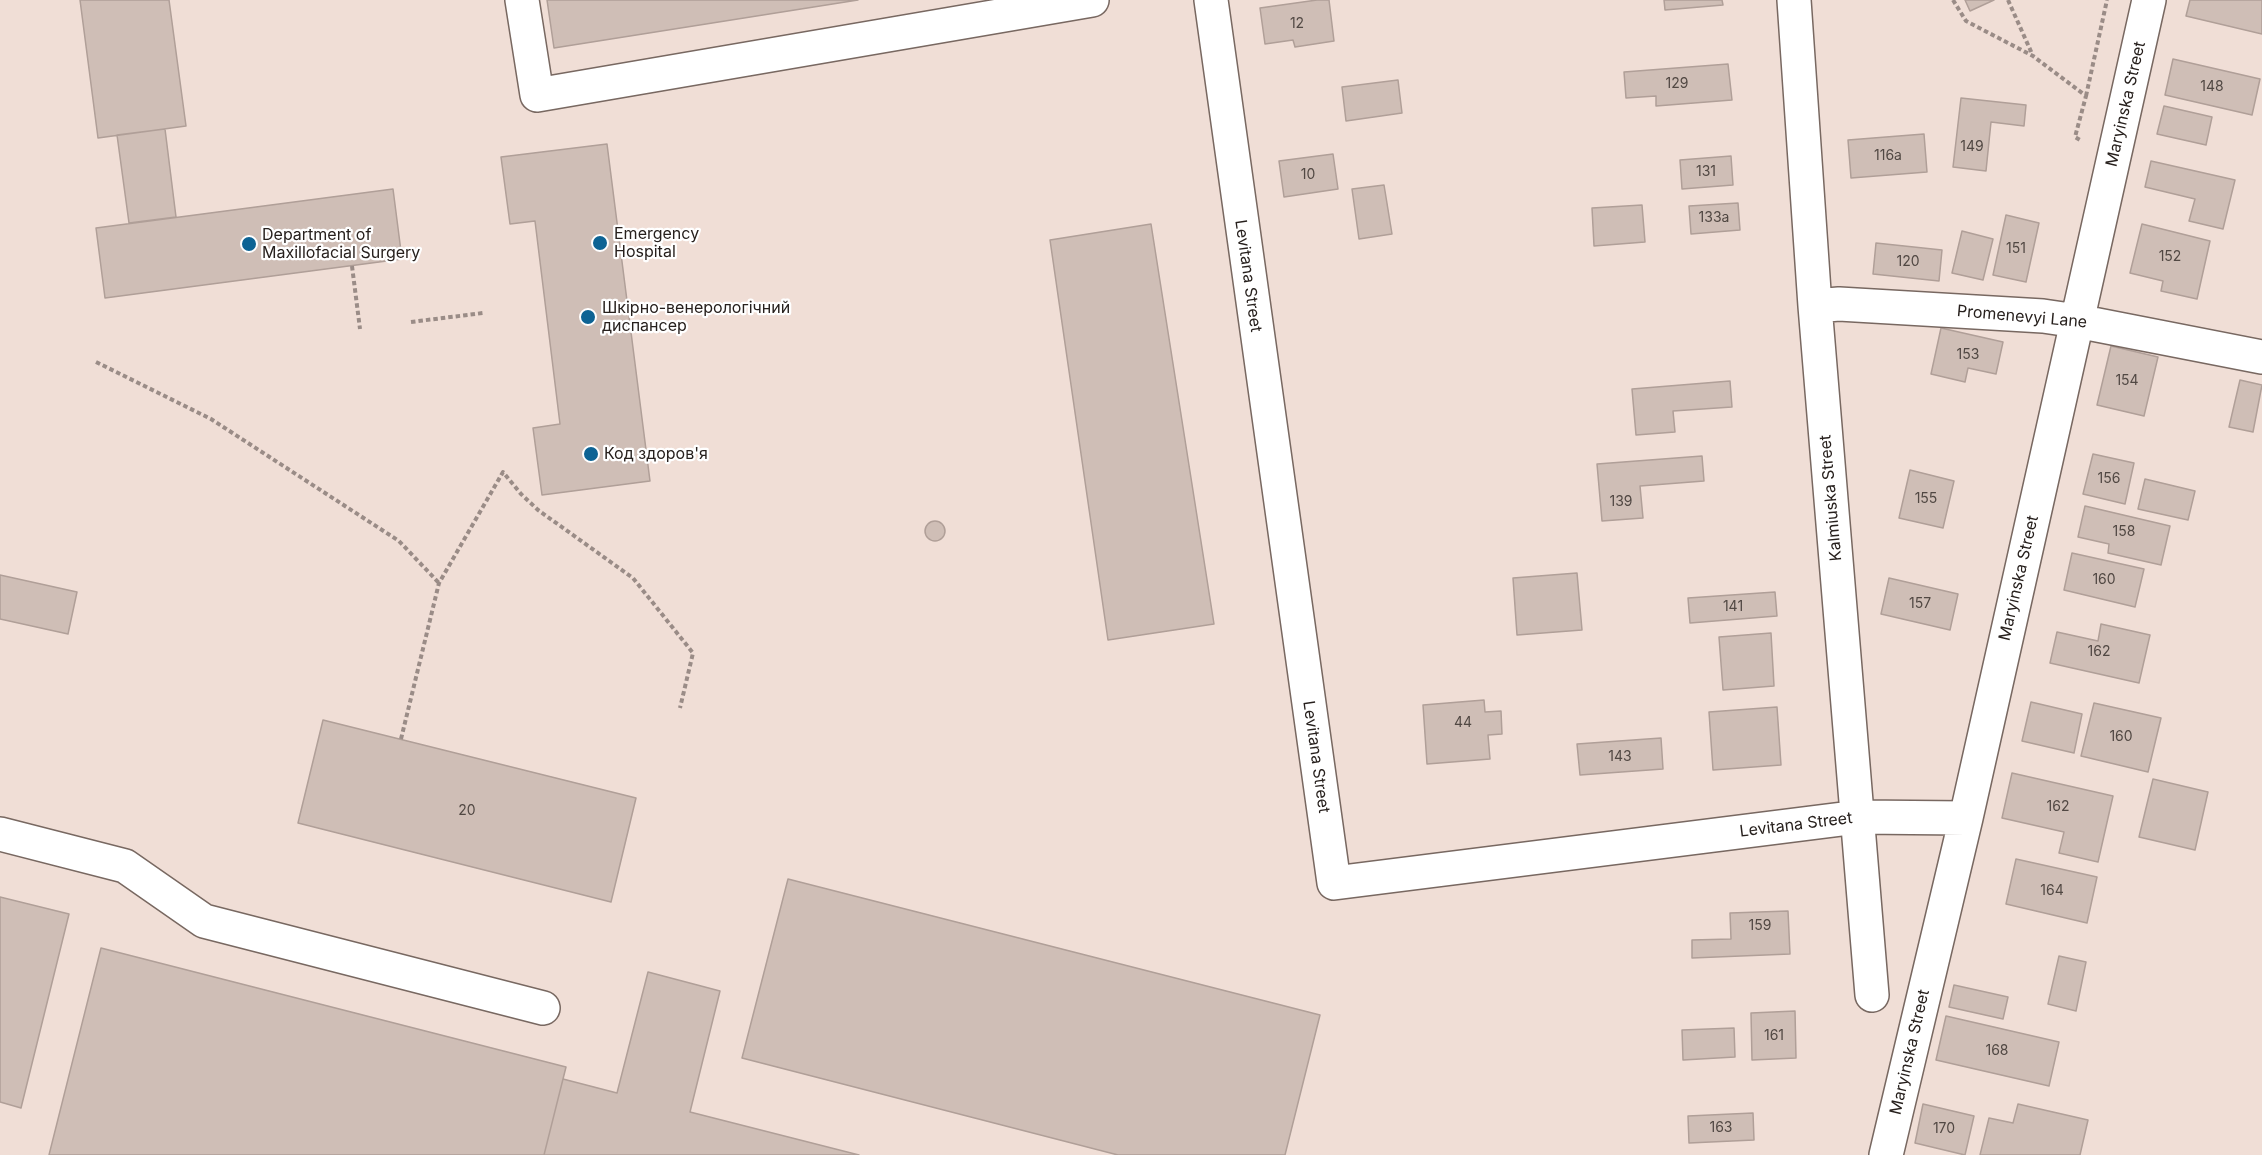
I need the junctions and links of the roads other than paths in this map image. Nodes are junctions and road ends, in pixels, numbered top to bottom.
1 (522, 0) edge
2 (1092, 0) edge
3 (1211, 0) edge
4 (1794, 0) edge
5 (2150, 0) edge
6 (1815, 306) junction
7 (2077, 321) junction
8 (2262, 357) edge
9 (1858, 817) junction
10 (1966, 818) junction
11 (0, 834) edge
12 (1872, 996) dead end
13 (543, 1008) dead end
14 (1886, 1155) edge

1 - 2 street
3 - 9 street, Levitana Street
4 - 6 street, Kalmiuska Street
5 - 7 street, Maryinska Street
6 - 7 street, Promenevyi Lane
6 - 9 street, Kalmiuska Street
7 - 8 street, Promenevyi Lane
7 - 10 street, Maryinska Street
9 - 10 street, Levitana Street
9 - 12 street, Kalmiuska Street
10 - 14 street, Maryinska Street
11 - 13 street

